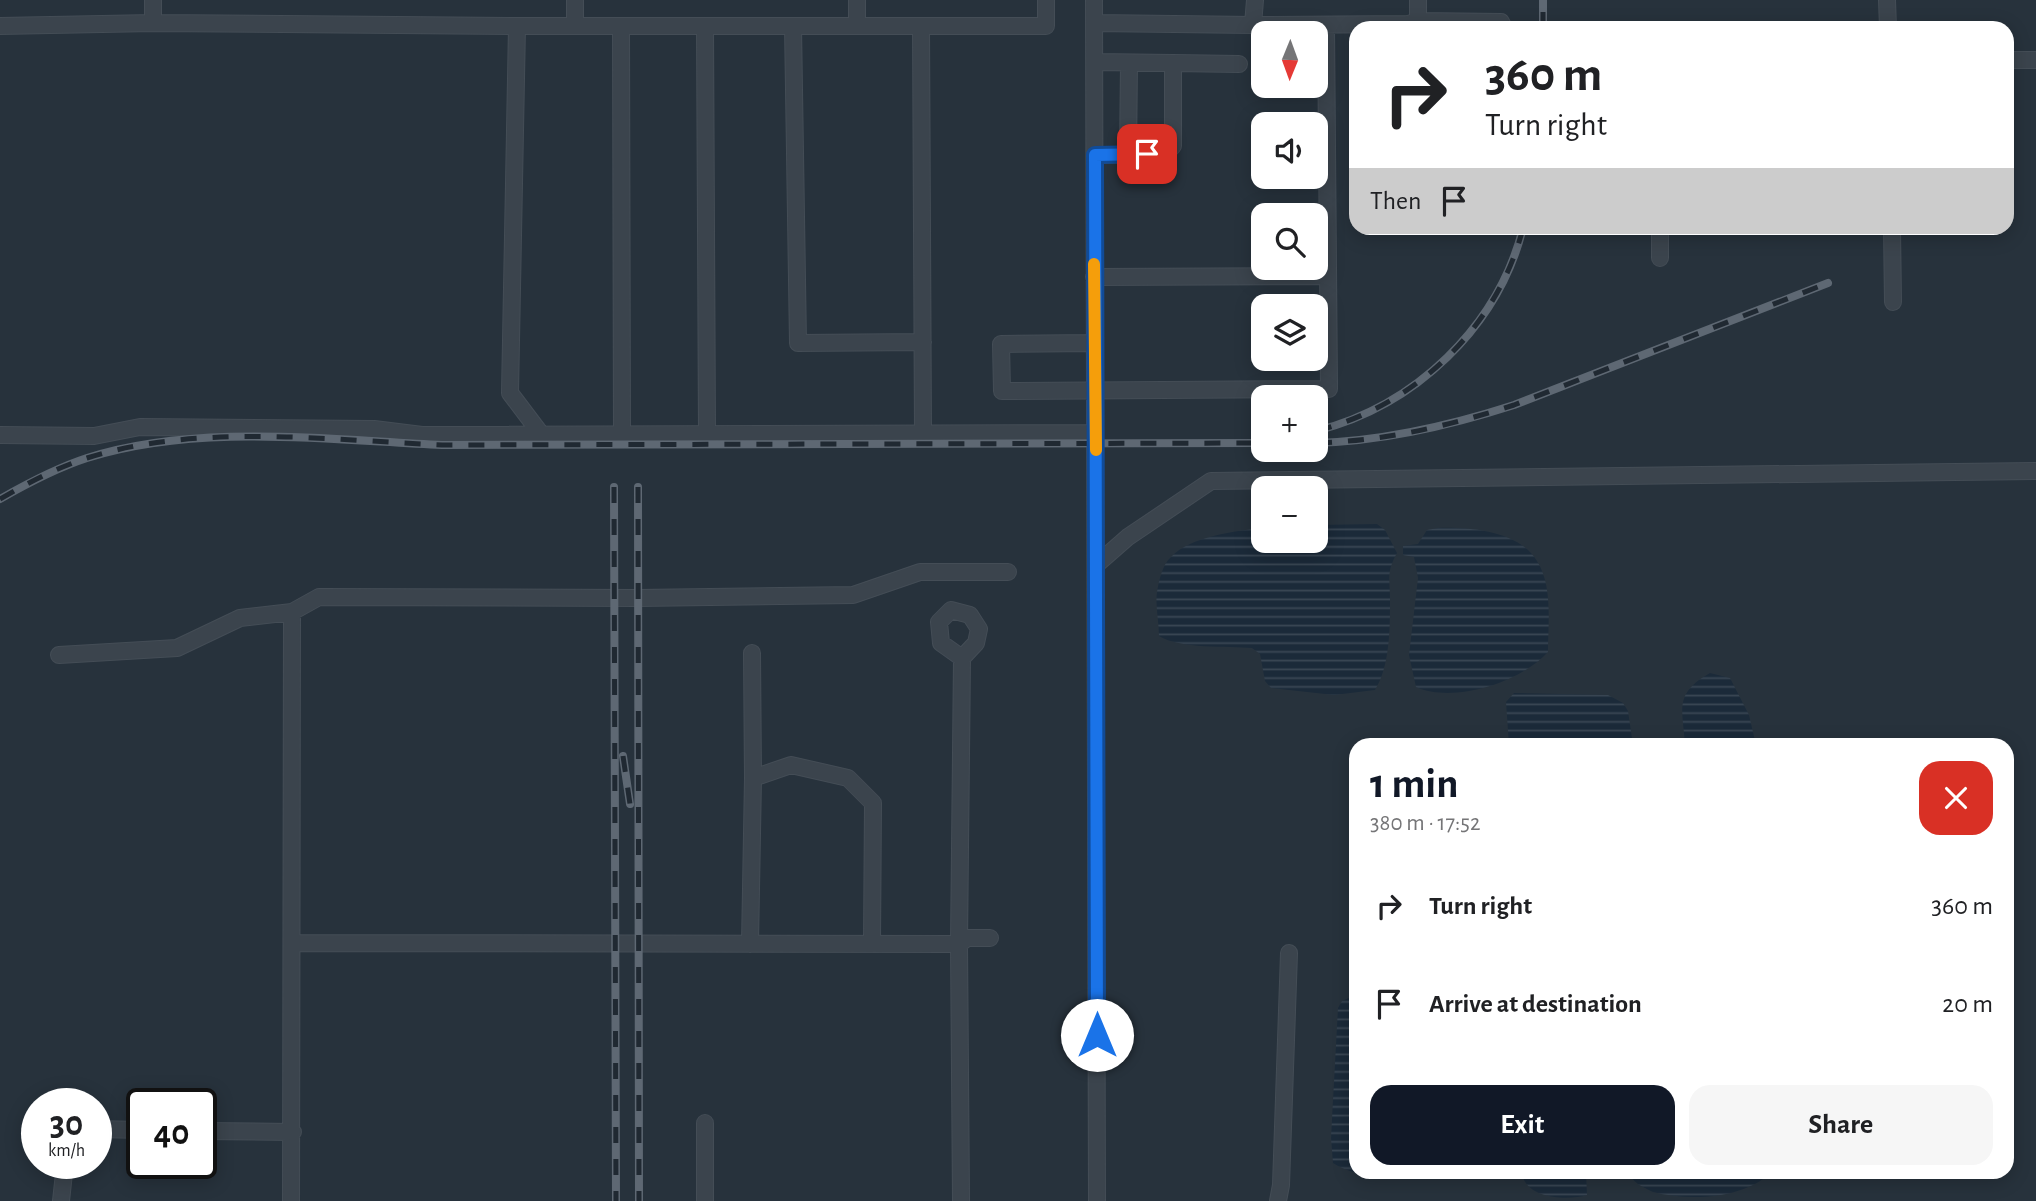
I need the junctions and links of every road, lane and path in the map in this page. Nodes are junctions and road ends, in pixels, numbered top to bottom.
1 (153, 0) edge
2 (575, 0) edge
3 (857, 0) edge
4 (1046, 0) edge
5 (1094, 0) edge
6 (1255, 0) edge
7 (1418, 0) edge
8 (1888, 0) edge
9 (1253, 21) edge
10 (1413, 21) edge
11 (1888, 21) edge
12 (153, 23) junction
13 (1094, 23) junction
14 (1251, 25) edge
15 (1328, 25) edge
16 (1349, 25) edge
17 (0, 26) edge
18 (517, 26) junction
19 (575, 26) junction
20 (621, 26) junction
21 (705, 26) junction
22 (793, 26) junction
23 (857, 26) junction
24 (921, 26) junction
25 (2014, 60) edge
26 (2036, 60) edge
27 (1094, 62) junction
28 (1129, 63) junction
29 (1173, 63) junction
30 (1239, 64) dead end
31 (1326, 98) edge
32 (1128, 154) junction
33 (1095, 155) junction
34 (1327, 203) edge
35 (1660, 235) edge
36 (1892, 235) edge
37 (1660, 258) dead end
38 (1251, 276) edge
39 (1094, 277) junction
40 (1327, 280) edge
41 (1893, 302) dead end
42 (923, 342) junction
43 (1093, 343) junction
44 (1094, 390) junction
45 (923, 433) junction
46 (1096, 433) junction
47 (707, 434) junction
48 (0, 435) edge
49 (541, 435) junction
50 (622, 435) junction
51 (2036, 471) edge
52 (1096, 565) junction
53 (1008, 572) dead end
54 (292, 612) junction
55 (752, 653) dead end
56 (59, 654) dead end
57 (962, 658) dead end
58 (753, 778) junction
59 (989, 938) dead end
60 (292, 943) junction
61 (872, 943) junction
62 (750, 944) junction
63 (959, 944) junction
64 (1289, 953) dead end
65 (705, 1124) dead end
66 (217, 1131) edge
67 (293, 1132) junction
68 (63, 1179) edge
69 (61, 1201) edge
70 (291, 1201) edge
71 (705, 1201) edge
72 (961, 1201) edge
73 (1097, 1201) edge
74 (1278, 1201) edge

1 - 12 street
2 - 19 street
3 - 23 street
4 - 24 street
5 - 13 street
6 - 9 street
7 - 10 street
8 - 11 street
12 - 17 street
12 - 18 street
13 - 14 street
13 - 27 street
15 - 16 street
18 - 19 street
18 - 49 street
19 - 20 street
20 - 21 street
20 - 50 street
21 - 22 street
21 - 47 street
22 - 23 street
22 - 42 street
23 - 24 street
24 - 42 street
25 - 26 street
27 - 28 street
27 - 33 street
28 - 29 street
28 - 32 street
29 - 30 street
29 - 32 street
31 - 34 street
32 - 33 street
33 - 39 street
35 - 37 street
36 - 41 street
38 - 39 street
39 - 43 street
40 - 44 street
42 - 45 street
43 - 44 street
43 - 44 street
44 - 46 street
45 - 46 street
45 - 47 street
46 - 52 street
47 - 50 street
48 - 49 street
49 - 50 street
51 - 52 street
52 - 73 street
53 - 54 street
54 - 56 street
54 - 60 street
55 - 58 street
57 - 63 street
58 - 61 street
58 - 62 street
59 - 63 street
60 - 62 street
60 - 67 street
61 - 62 street
61 - 63 street
63 - 72 street
64 - 74 street
65 - 71 street
66 - 67 street
67 - 70 street
68 - 69 street

